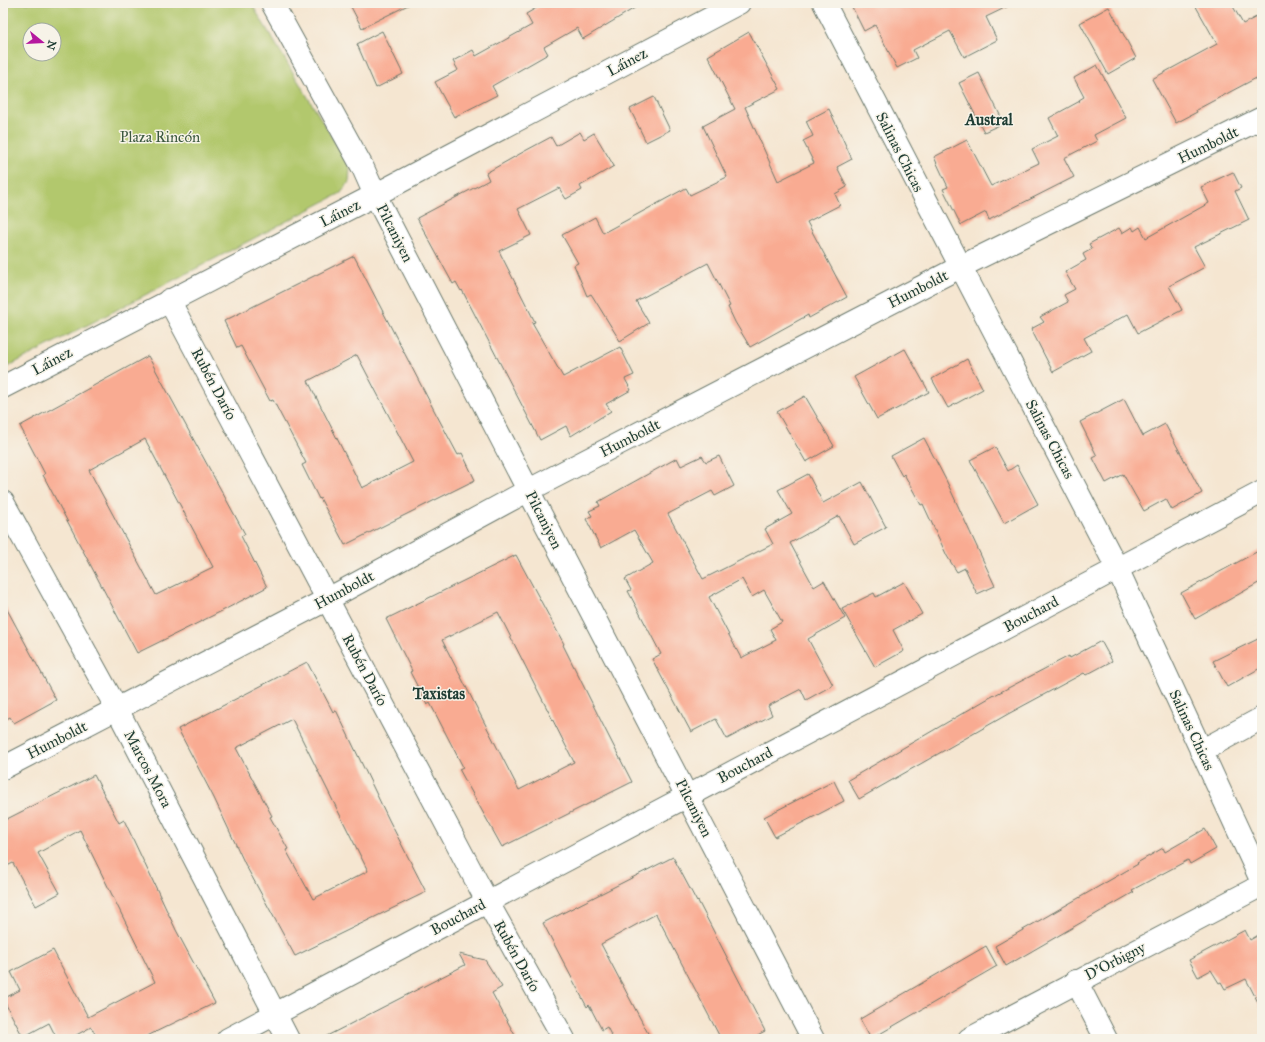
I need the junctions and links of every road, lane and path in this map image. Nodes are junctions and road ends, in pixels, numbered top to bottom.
1 (272, 3) edge
2 (739, 3) edge
3 (824, 3) edge
4 (1262, 118) edge
5 (375, 195) junction
6 (960, 267) junction
7 (169, 300) junction
8 (3, 387) edge
9 (528, 490) junction
10 (1262, 492) edge
11 (3, 502) edge
12 (1117, 568) junction
13 (328, 599) junction
14 (117, 709) junction
15 (1262, 718) edge
16 (1201, 751) junction
17 (3, 768) edge
18 (687, 795) junction
19 (1262, 884) edge
20 (487, 901) junction
21 (1076, 981) junction
22 (276, 1014) junction
23 (228, 1039) edge
24 (288, 1039) edge
25 (564, 1039) edge
26 (813, 1039) edge
27 (968, 1039) edge
28 (1106, 1039) edge

1 - 5 street, Pilcaniyen
2 - 5 street, Láinez
3 - 6 street, Salinas Chicas
4 - 6 street, Humboldt
5 - 7 street, Láinez
5 - 9 street, Pilcaniyen
6 - 9 street, Humboldt
6 - 12 street, Salinas Chicas
7 - 8 street, Láinez
7 - 13 street, Rubén Darío
9 - 13 street, Humboldt
9 - 18 street, Pilcaniyen
10 - 12 street, Bouchard
11 - 14 street, Marcos Mora
12 - 16 street, Salinas Chicas
12 - 18 street, Bouchard
13 - 14 street, Humboldt
13 - 20 street, Rubén Darío
14 - 17 street, Humboldt
14 - 22 street, Marcos Mora
15 - 16 street
16 - 19 street, Salinas Chicas
18 - 20 street, Bouchard
18 - 26 street, Pilcaniyen
19 - 21 street, D'Orbigny
20 - 22 street, Bouchard
20 - 25 street, Rubén Darío
21 - 27 street, D'Orbigny
21 - 28 street
22 - 23 street, Bouchard
22 - 24 street, Marcos Mora

